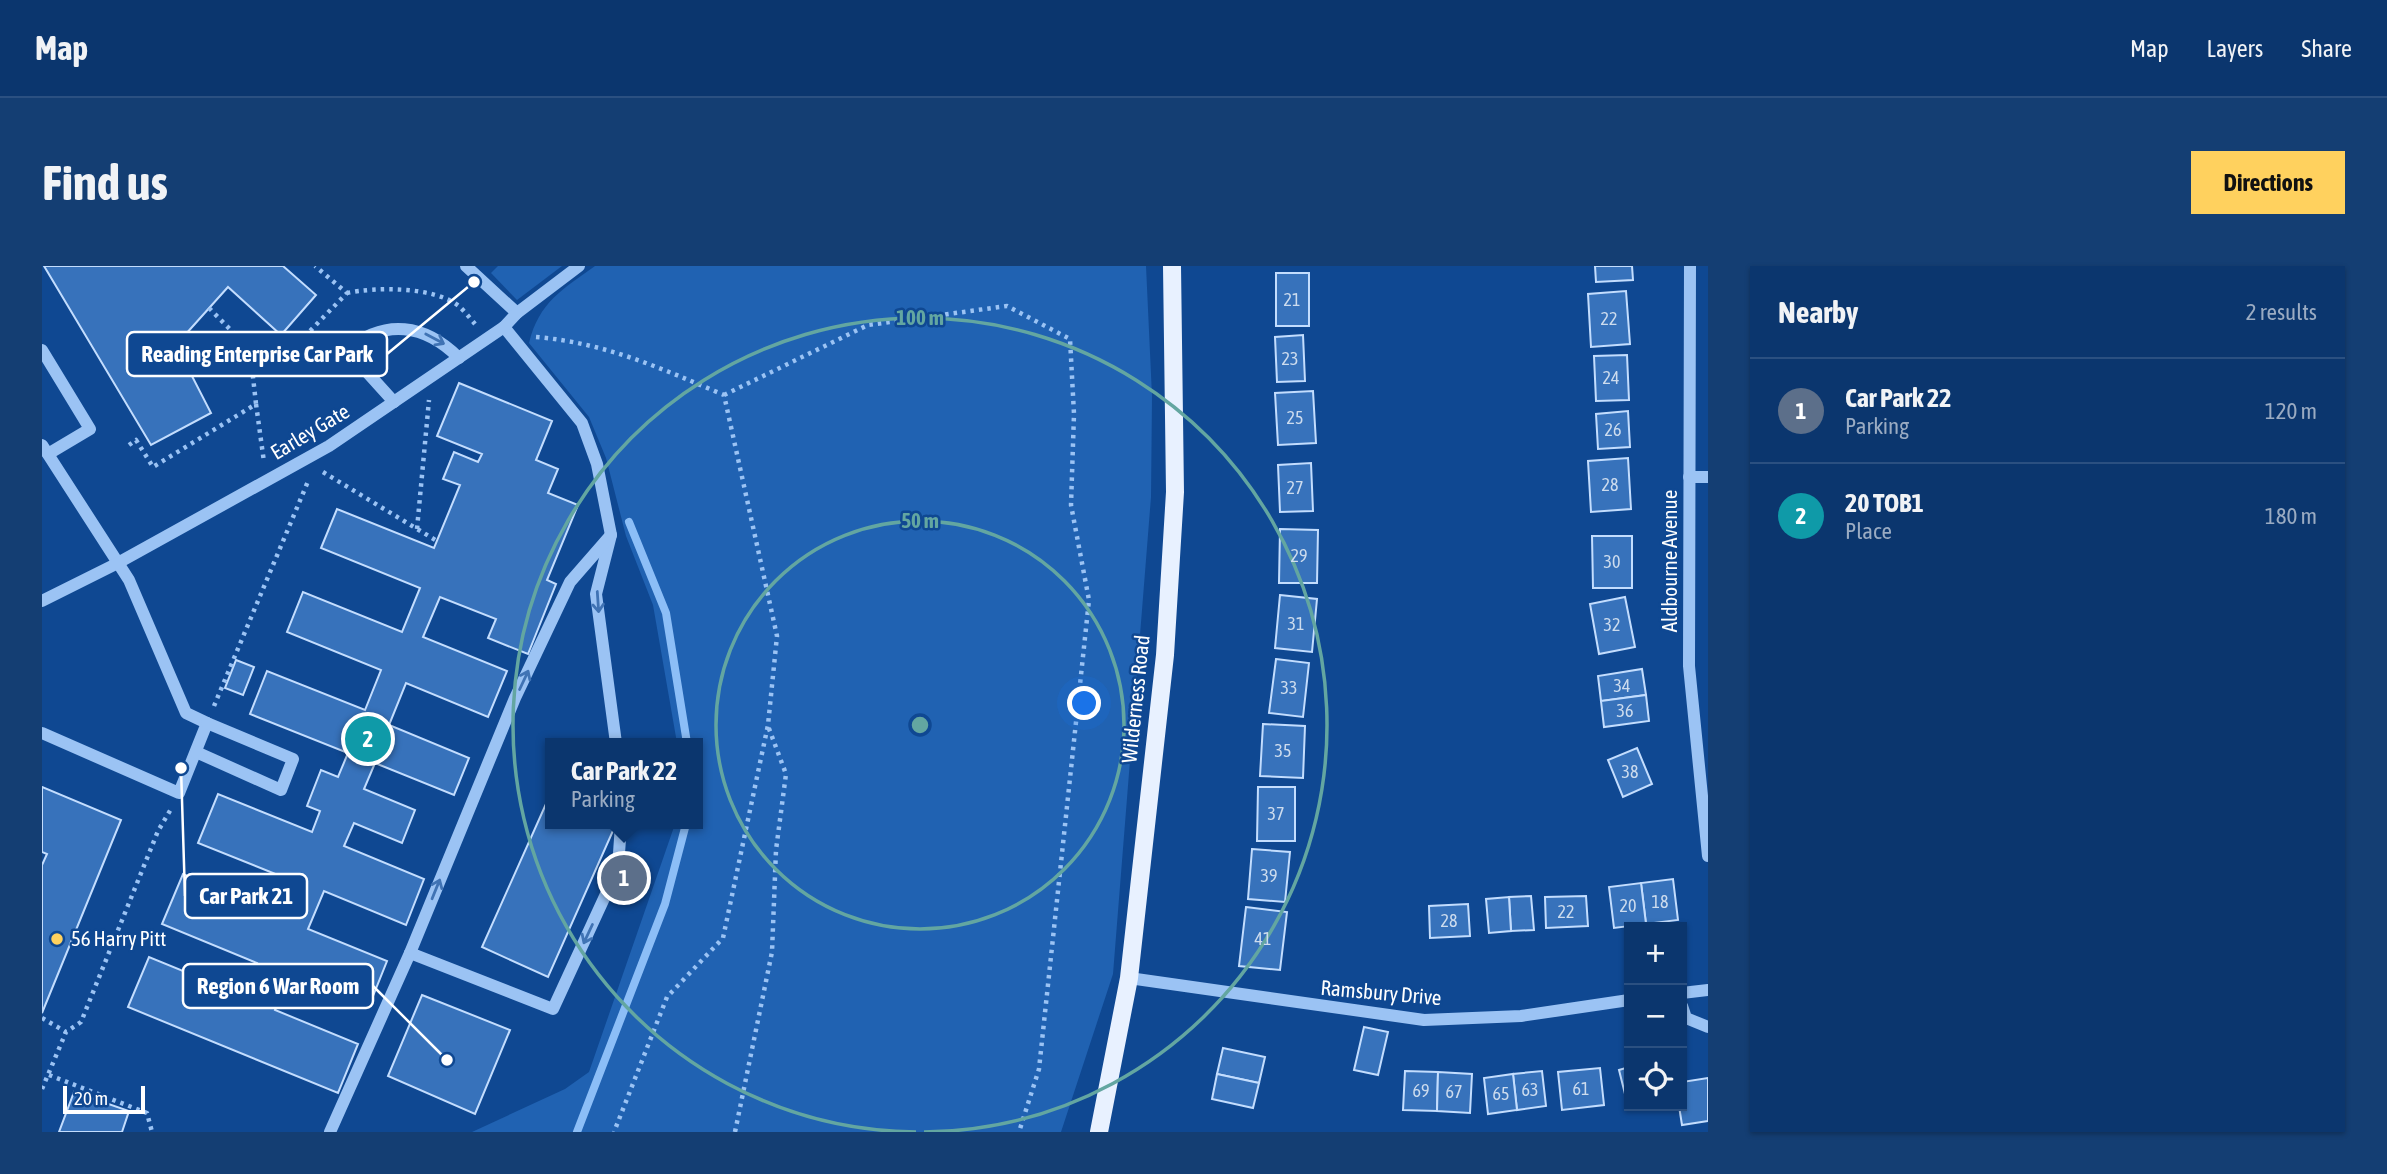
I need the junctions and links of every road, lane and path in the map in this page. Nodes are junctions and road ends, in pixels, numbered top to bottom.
1 (315, 266) edge
2 (466, 266) edge
3 (579, 266) edge
4 (1172, 266) edge
5 (1690, 266) edge
6 (347, 293) junction
7 (209, 308) dead end
8 (517, 313) junction
9 (507, 331) junction
10 (490, 337) junction
11 (249, 349) junction
12 (42, 350) edge
13 (459, 358) junction
14 (430, 389) dead end
15 (724, 396) junction
16 (394, 402) junction
17 (256, 404) junction
18 (129, 445) dead end
19 (45, 449) edge
20 (1689, 477) junction
21 (1708, 477) edge
22 (266, 480) junction
23 (417, 529) junction
24 (611, 535) junction
25 (437, 541) dead end
26 (117, 565) junction
27 (42, 601) edge
28 (207, 723) junction
29 (768, 725) junction
30 (42, 733) edge
31 (615, 738) edge
32 (196, 752) junction
33 (180, 793) junction
34 (621, 829) edge
35 (1708, 856) edge
36 (410, 953) junction
37 (1129, 978) junction
38 (1708, 990) edge
39 (1687, 992) edge
40 (1624, 1001) edge
41 (42, 1018) edge
42 (1687, 1018) edge
43 (1708, 1027) edge
44 (66, 1032) junction
45 (48, 1075) junction
46 (42, 1089) edge
47 (152, 1132) edge
48 (330, 1132) edge
49 (614, 1132) edge
50 (735, 1132) edge
51 (1019, 1132) edge
52 (1099, 1132) edge

1 - 6 path
2 - 8 street
3 - 8 street, Earley Gate
4 - 37 main road, Wilderness Road
5 - 20 street, Aldbourne Avenue
6 - 10 path
6 - 11 path
7 - 11 path
8 - 9 street, Earley Gate
9 - 10 street, Earley Gate
9 - 15 path
9 - 24 street
10 - 13 street, Earley Gate
11 - 17 path
12 - 19 street
13 - 16 street, Earley Gate
16 -> 13 street
14 - 23 path
15 - 29 path
15 - 51 path
16 - 22 street, Earley Gate
17 - 18 path
17 - 22 path
19 - 26 street
20 - 21 street
20 - 35 street, Aldbourne Avenue
22 - 26 street, Earley Gate
23 - 25 path
23 - 28 path
24 -> 31 street
36 -> 24 street
26 - 27 street, Earley Gate
26 - 28 street
28 - 32 street
28 - 32 street
29 - 49 path
29 - 50 path
30 - 33 street
32 - 33 street
33 - 44 path
34 -> 36 street
36 - 48 street
37 - 40 street, Ramsbury Drive
37 - 52 main road, Wilderness Road
38 - 39 street
41 - 44 path
42 - 43 street
44 - 45 path
45 - 46 path
45 - 47 path

